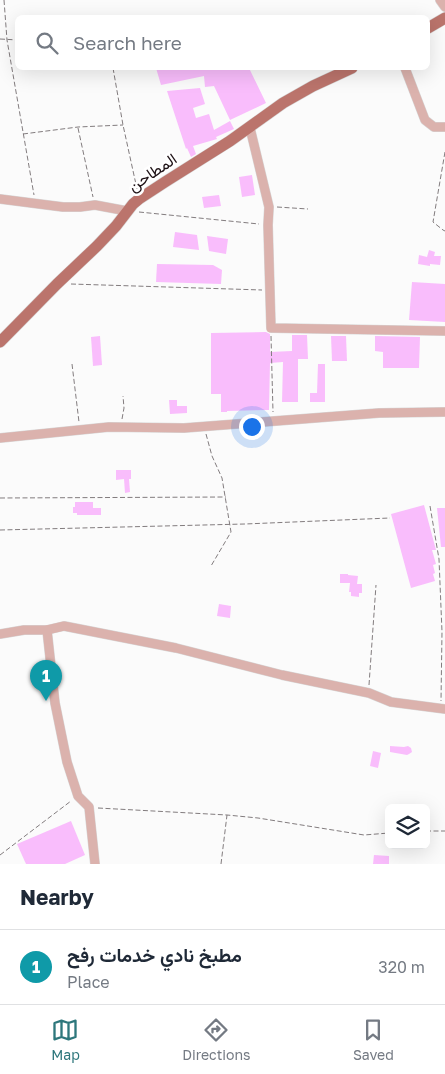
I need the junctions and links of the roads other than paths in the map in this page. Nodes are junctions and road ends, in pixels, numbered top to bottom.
1 (440, 0) edge
2 (445, 8) edge
3 (445, 18) edge
4 (430, 27) edge
5 (348, 70) edge
6 (406, 70) edge
7 (445, 127) edge
8 (250, 128) junction
9 (0, 199) edge
10 (127, 211) junction
11 (445, 331) edge
12 (0, 342) edge
13 (445, 412) edge
14 (0, 438) edge
15 (47, 630) junction
16 (0, 634) edge
17 (443, 709) edge
18 (95, 864) edge

1 - 2 street
3 - 4 main road
5 - 8 main road, المطاحن
6 - 7 street
8 - 10 main road, المطاحن
8 - 11 street
9 - 10 street
10 - 12 main road, المطاحن
13 - 14 street
15 - 16 street
15 - 17 street
15 - 18 street

